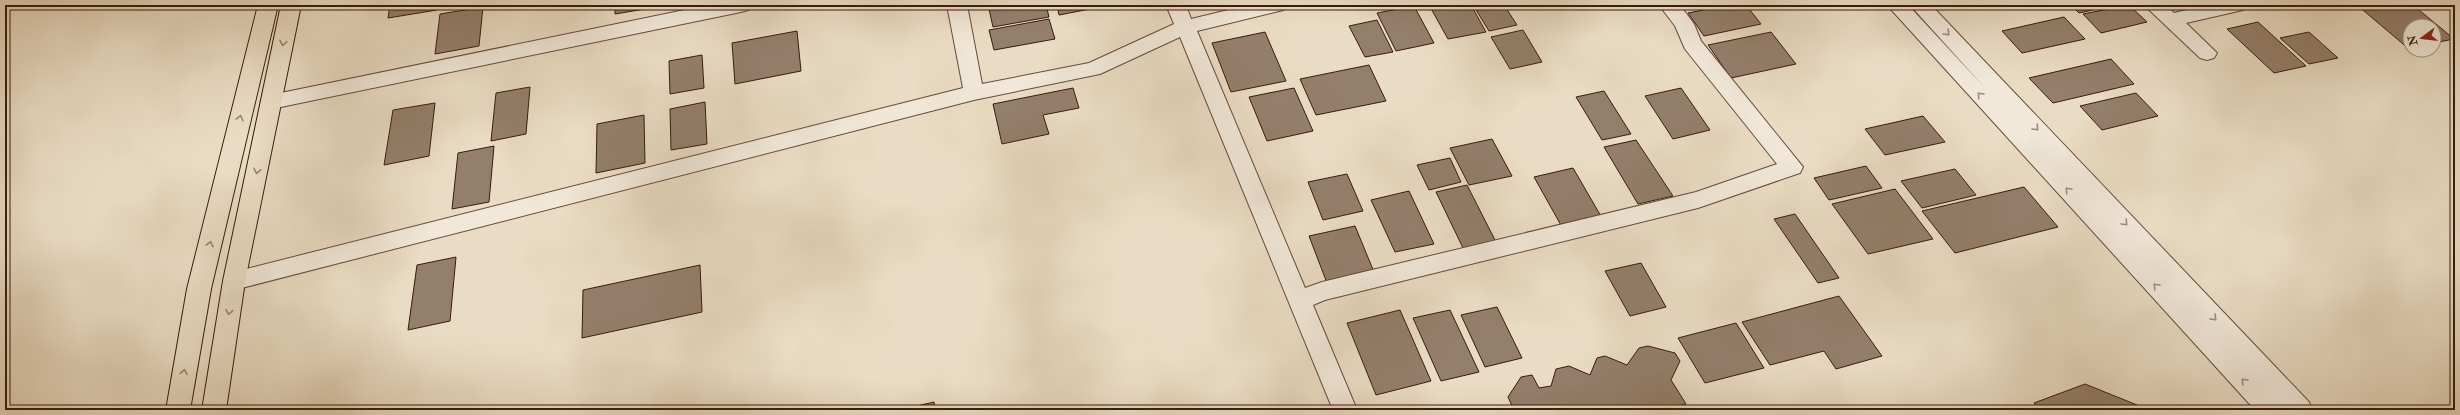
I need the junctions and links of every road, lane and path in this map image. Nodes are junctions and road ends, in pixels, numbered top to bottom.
1 (268, 5) edge
2 (291, 5) edge
3 (741, 5) edge
4 (957, 5) edge
5 (1176, 5) edge
6 (1276, 5) edge
7 (1669, 5) edge
8 (1897, 5) edge
9 (1920, 5) edge
10 (2154, 5) edge
11 (2236, 5) edge
12 (2171, 20) junction
13 (1185, 27) junction
14 (2208, 53) dead end
15 (974, 93) junction
16 (271, 102) junction
17 (234, 281) junction
18 (1299, 300) junction
19 (178, 410) edge
20 (214, 410) edge
21 (1344, 410) edge
22 (2270, 410) edge
23 (2300, 410) edge

19 -> 1 main road
2 -> 16 main road
3 - 16 street
4 - 15 street
5 - 13 street
6 - 13 street
7 - 18 street
22 -> 8 street
9 -> 23 street
10 - 12 street
11 - 12 street
12 - 14 street
13 - 15 street
13 - 18 street
15 - 17 street
16 -> 17 main road
17 -> 20 main road
18 - 21 street

